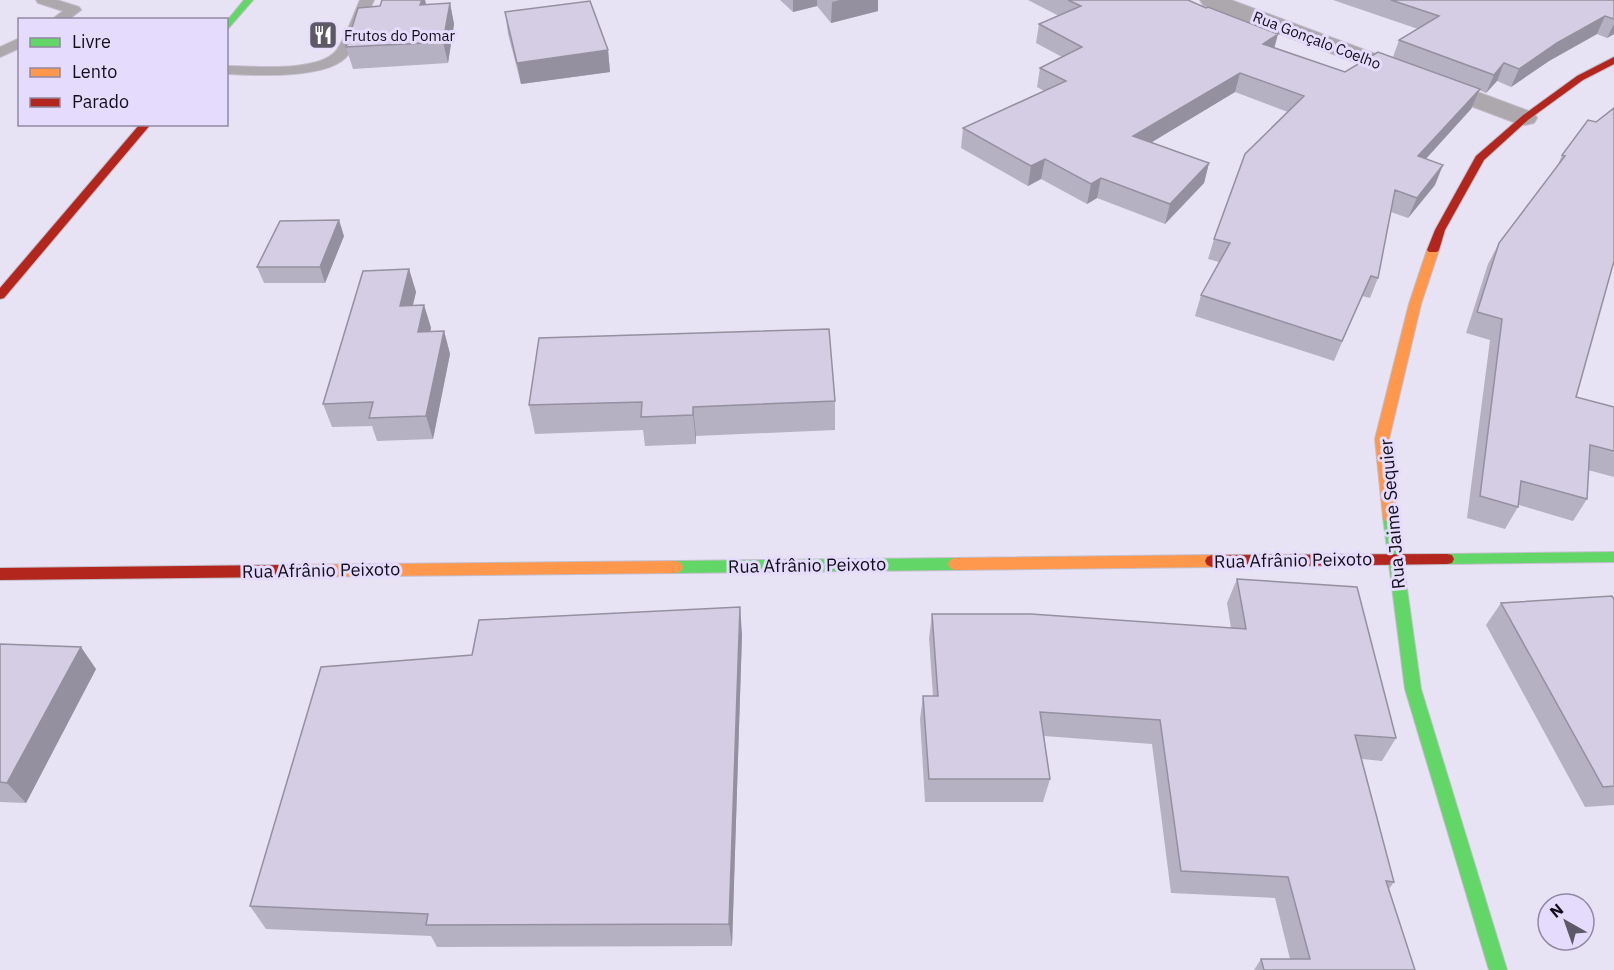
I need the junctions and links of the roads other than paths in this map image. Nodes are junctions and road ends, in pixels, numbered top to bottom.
1 (43, 0) edge
2 (249, 0) edge
3 (367, 0) edge
4 (1211, 0) edge
5 (61, 18) edge
6 (228, 26) edge
7 (18, 43) edge
8 (0, 54) edge
9 (1614, 60) edge
10 (228, 70) edge
11 (1525, 118) junction
12 (144, 126) edge
13 (0, 295) edge
14 (1614, 557) edge
15 (1394, 559) junction
16 (0, 574) edge
17 (1498, 970) edge

1 - 5 lane
2 - 6 street
3 - 10 lane
4 - 11 street, Rua Gonçalo Coelho
7 - 8 lane
9 - 11 street, Rua Jaime Sequier
11 - 15 street, Rua Jaime Sequier
12 - 13 street
14 - 15 street, Rua Afrânio Peixoto
15 - 16 street, Rua Afrânio Peixoto
15 - 17 street, Rua Jaime Sequier

